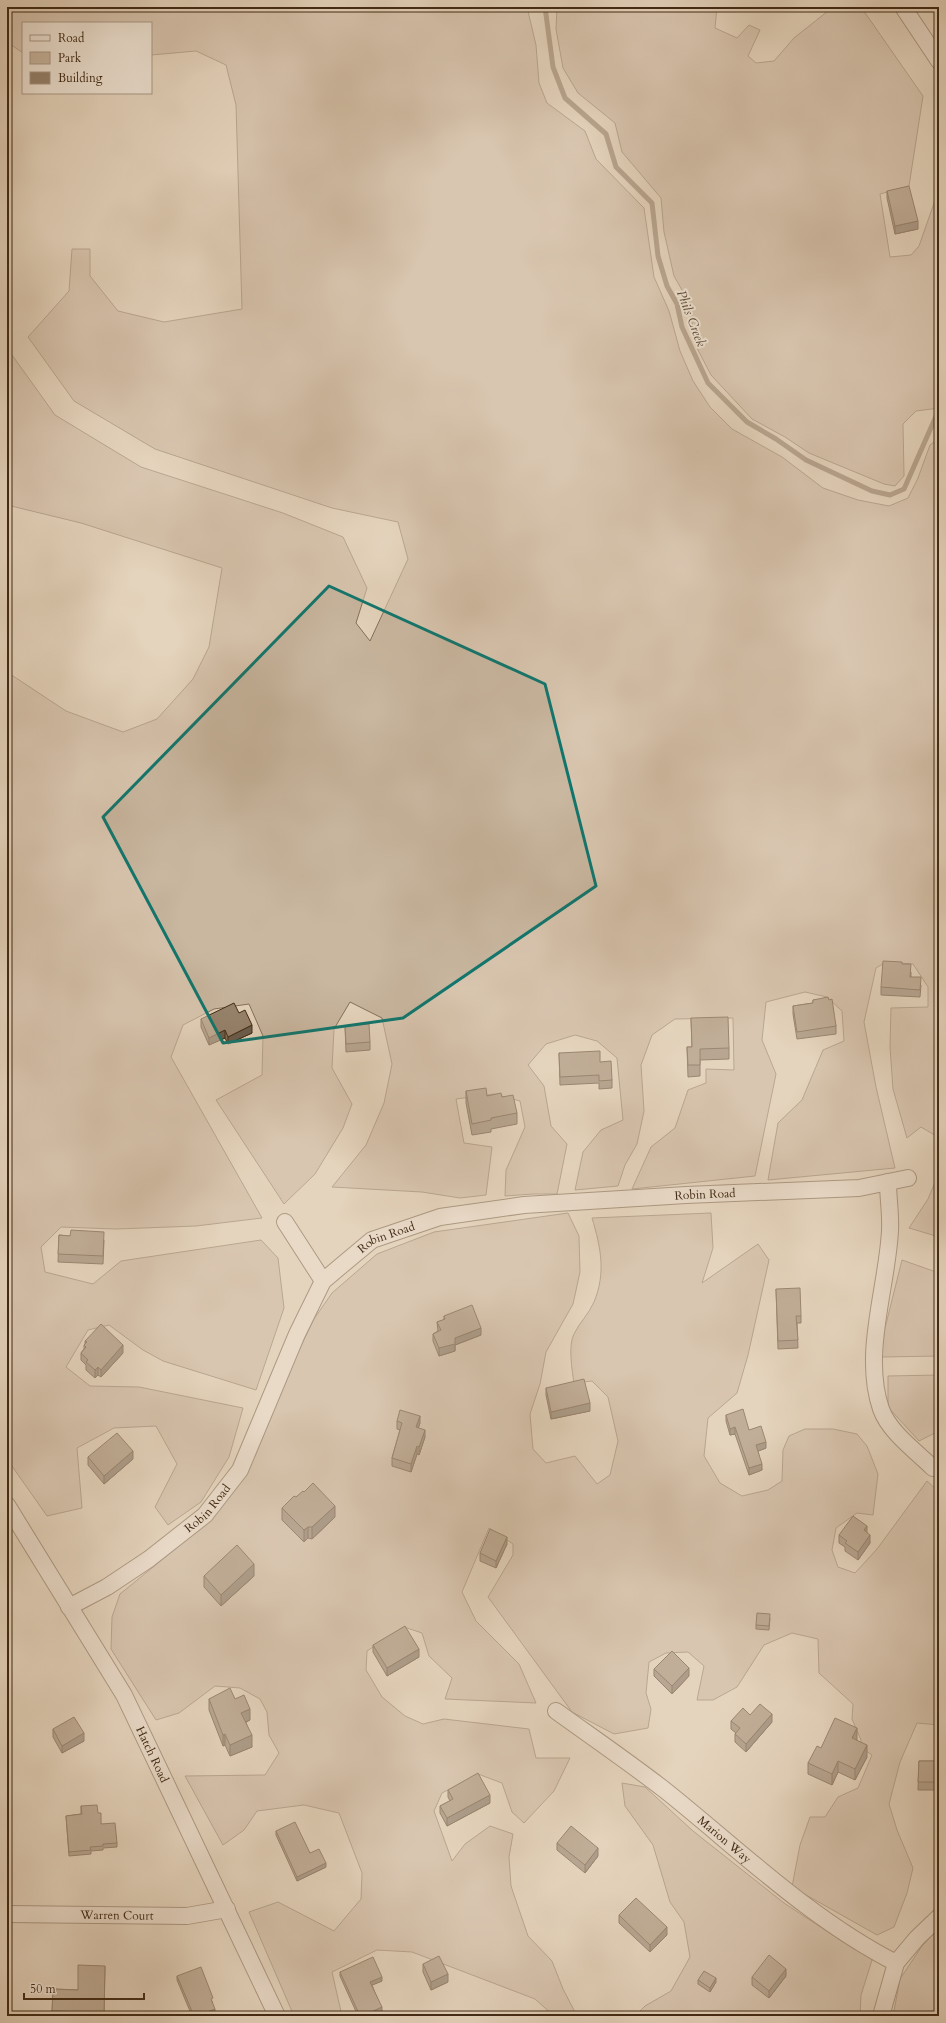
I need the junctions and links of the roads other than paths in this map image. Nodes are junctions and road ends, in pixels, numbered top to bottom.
1 (903, 7) edge
2 (939, 61) edge
3 (908, 1178) dead end
4 (888, 1182) junction
5 (285, 1222) dead end
6 (323, 1281) junction
7 (933, 1468) dead end
8 (7, 1505) edge
9 (69, 1607) junction
10 (556, 1711) dead end
11 (227, 1909) junction
12 (7, 1914) edge
13 (939, 1917) edge
14 (896, 1963) junction
15 (277, 2016) edge
16 (881, 2016) edge

1 - 2 street
3 - 4 street, Robin Road
4 - 6 street, Robin Road
4 - 7 street
5 - 6 street
6 - 9 street, Robin Road
8 - 9 street, Hatch Road
9 - 11 street, Hatch Road
10 - 14 street, Marion Way
11 - 12 street, Warren Court
11 - 15 street, Hatch Road
13 - 14 street
14 - 16 street

